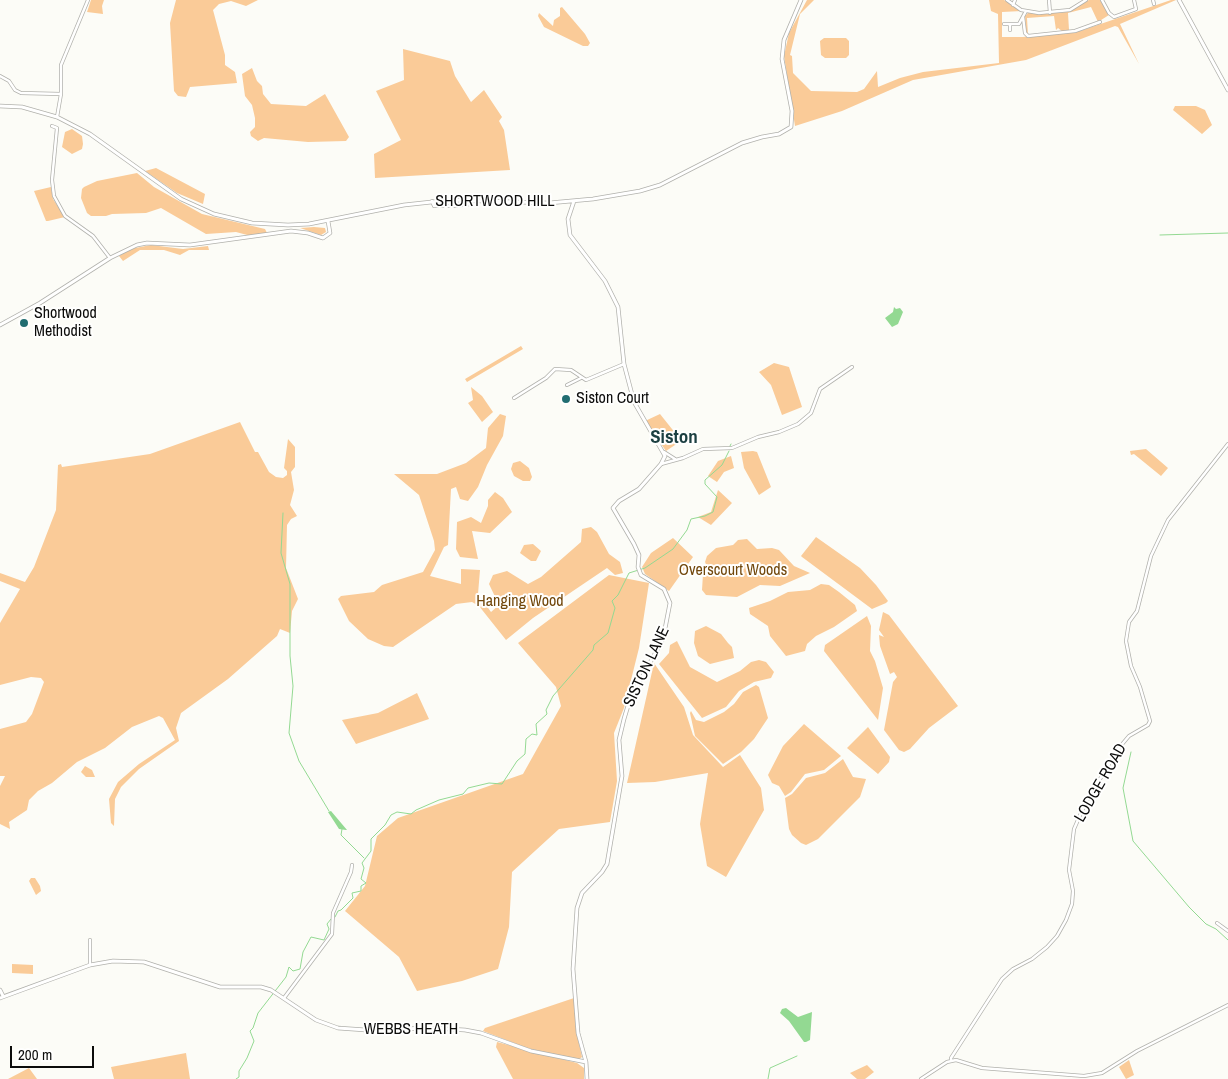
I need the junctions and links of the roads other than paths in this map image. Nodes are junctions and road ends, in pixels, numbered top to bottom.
1 (88, 0) edge
2 (801, 0) edge
3 (1006, 0) edge
4 (1015, 0) edge
5 (1049, 0) edge
6 (1085, 0) edge
7 (1102, 0) edge
8 (1134, 0) edge
9 (1179, 0) edge
10 (1013, 5) junction
11 (1026, 11) junction
12 (1050, 13) junction
13 (1023, 17) junction
14 (1100, 22) dead end
15 (1004, 24) dead end
16 (1010, 24) junction
17 (1010, 30) dead end
18 (0, 76) edge
19 (1228, 90) edge
20 (61, 94) junction
21 (0, 106) edge
22 (56, 117) junction
23 (52, 126) dead end
24 (572, 202) junction
25 (328, 221) junction
26 (110, 258) junction
27 (0, 325) edge
28 (624, 364) junction
29 (852, 367) dead end
30 (581, 378) junction
31 (567, 385) dead end
32 (514, 398) dead end
33 (1228, 444) edge
34 (664, 452) junction
35 (674, 460) junction
36 (661, 464) junction
37 (352, 865) dead end
38 (1217, 923) dead end
39 (1228, 931) edge
40 (90, 940) dead end
41 (90, 965) junction
42 (0, 990) edge
43 (1, 997) edge
44 (284, 998) junction
45 (1228, 1005) edge
46 (951, 1061) junction
47 (586, 1062) junction
48 (587, 1079) edge
49 (921, 1079) edge

1 - 20 street
2 - 24 street, SHORTWOOD HILL
3 - 10 street
4 - 10 street
5 - 12 street
6 - 12 street
7 - 8 street
9 - 19 street
10 - 11 street
11 - 12 street
11 - 13 street
13 - 14 street
13 - 16 street
15 - 16 street
16 - 17 street
18 - 20 street
20 - 22 street
21 - 22 street, SHORTWOOD HILL
22 - 25 street, SHORTWOOD HILL
23 - 26 street
24 - 25 street, SHORTWOOD HILL
24 - 28 street
25 - 26 street
26 - 27 street
28 - 30 street
28 - 34 street
29 - 35 street
30 - 31 street
30 - 32 street
33 - 46 street, LODGE ROAD
34 - 35 street
34 - 36 street, SISTON LANE
35 - 36 street
36 - 47 street, SISTON LANE
37 - 44 street
38 - 39 street
40 - 41 street
41 - 43 street
41 - 44 street, WEBBS HEATH
42 - 43 street
44 - 47 street, WEBBS HEATH
45 - 46 street
46 - 49 street
47 - 48 street

